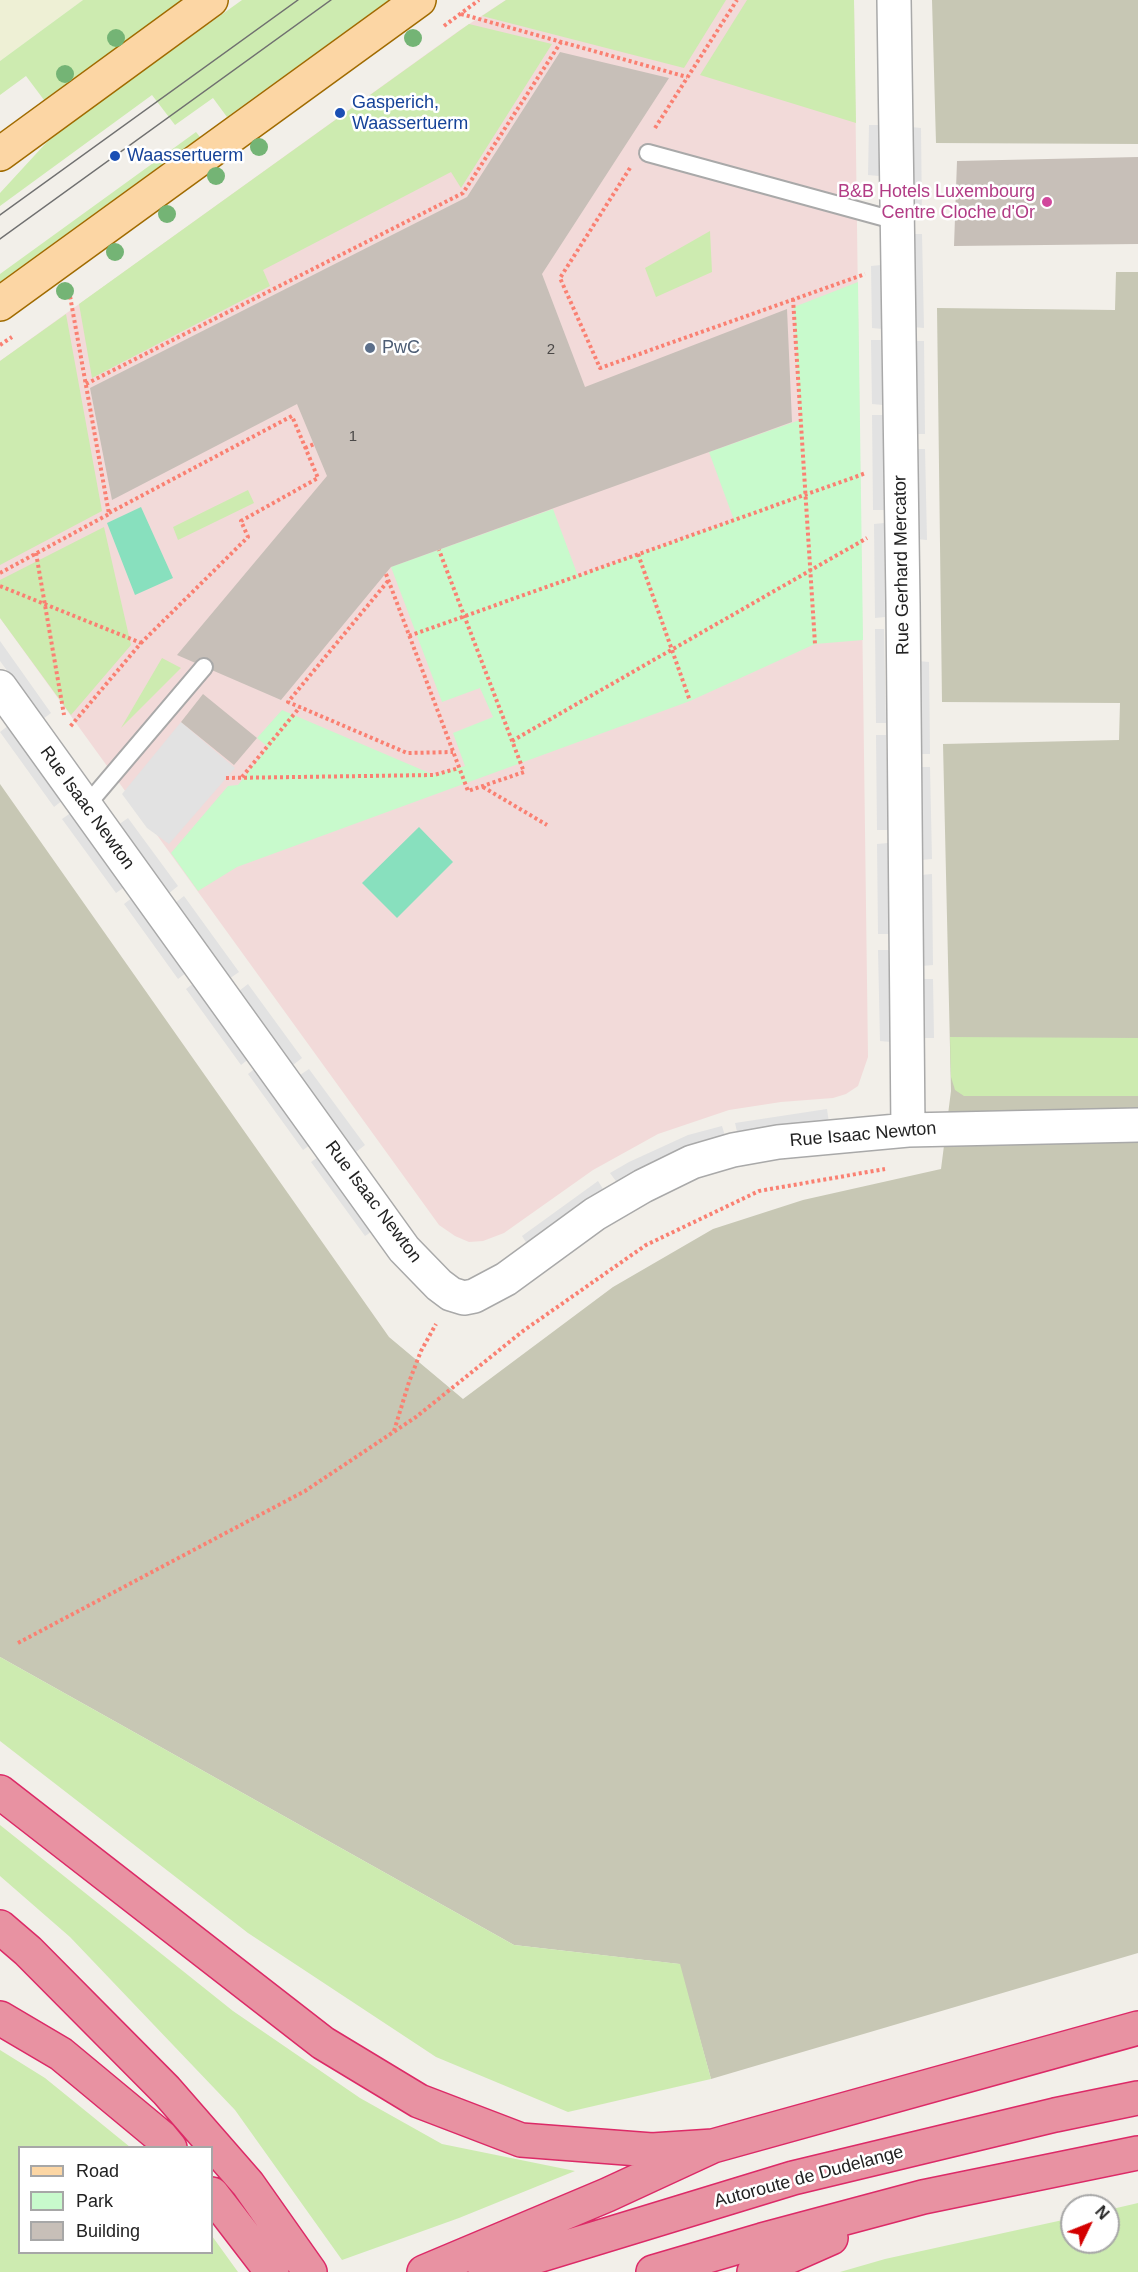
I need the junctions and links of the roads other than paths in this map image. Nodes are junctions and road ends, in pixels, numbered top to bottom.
1 (211, 0) edge
2 (419, 0) edge
3 (894, 0) edge
4 (649, 145) road end
5 (0, 153) edge
6 (897, 221) junction
7 (0, 304) edge
8 (204, 667) dead end
9 (0, 687) edge
10 (86, 806) junction
11 (1138, 1125) edge
12 (908, 1130) junction
13 (0, 1792) edge
14 (0, 1927) edge
15 (0, 2018) edge
16 (1138, 2028) edge
17 (1138, 2098) edge
18 (168, 2146) edge
19 (714, 2146) junction
20 (1138, 2152) edge
21 (214, 2197) edge
22 (923, 2197) junction
23 (272, 2272) edge
24 (310, 2272) edge
25 (424, 2272) edge
26 (485, 2272) edge
27 (653, 2272) edge
28 (754, 2272) edge

1 - 5 main road
2 - 7 main road
3 - 6 street, Rue Gerhard Mercator
4 - 6 lane
6 - 12 street, Rue Gerhard Mercator
8 - 10 lane
9 - 10 street, Rue Isaac Newton
10 - 12 street, Rue Isaac Newton
11 - 12 street, Rue Isaac Newton
13 - 19 highway
14 - 24 highway
15 - 18 highway
16 - 19 highway
17 - 26 highway, Autoroute de Dudelange
19 - 25 highway
20 - 22 highway
21 - 23 highway
22 - 27 highway
22 - 28 highway

